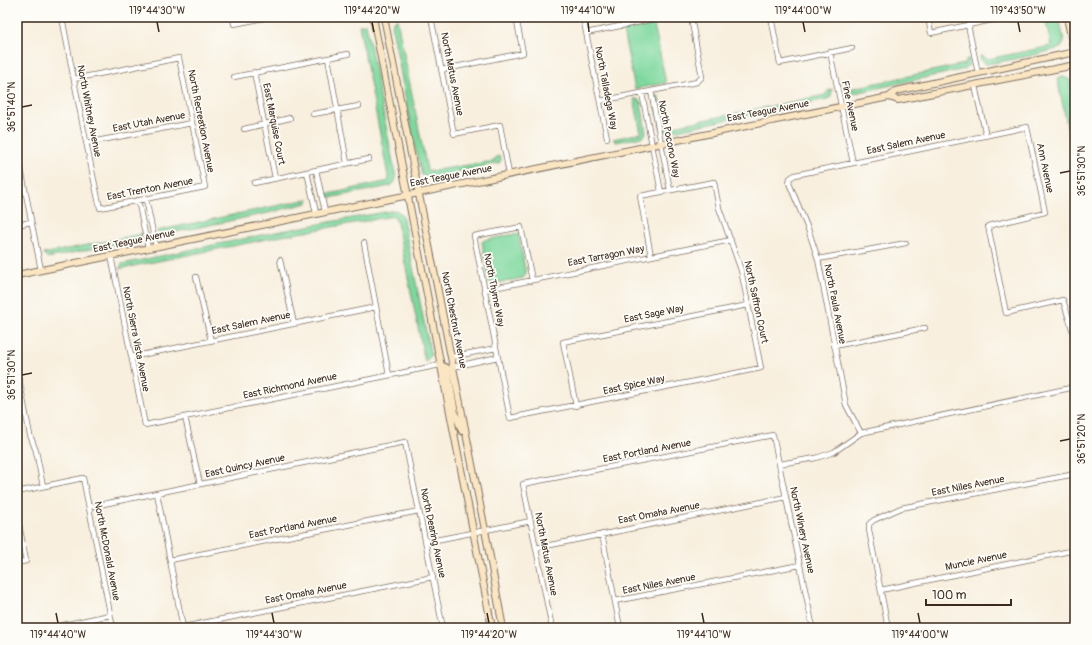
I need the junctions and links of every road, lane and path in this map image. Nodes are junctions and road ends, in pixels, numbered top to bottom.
1 (62, 17) edge
2 (233, 17) edge
3 (269, 17) edge
4 (373, 17) edge
5 (381, 17) edge
6 (385, 17) edge
7 (431, 17) edge
8 (516, 17) edge
9 (583, 17) edge
10 (664, 17) edge
11 (691, 17) edge
12 (771, 17) edge
13 (928, 17) edge
14 (1006, 17) edge
15 (1067, 17) edge
16 (968, 25) junction
17 (586, 33) junction
18 (852, 48) dead end
19 (830, 52) junction
20 (348, 54) dead end
21 (1075, 54) edge
22 (328, 58) junction
23 (1075, 65) edge
24 (441, 70) junction
25 (254, 72) junction
26 (978, 72) junction
27 (234, 76) dead end
28 (74, 79) junction
29 (975, 86) junction
30 (651, 91) junction
31 (642, 93) junction
32 (889, 97) junction
33 (600, 101) junction
34 (359, 106) dead end
35 (841, 107) junction
36 (338, 110) junction
37 (313, 114) dead end
38 (655, 116) junction
39 (290, 118) dead end
40 (646, 118) junction
41 (192, 122) junction
42 (264, 124) junction
43 (1028, 127) joint
44 (244, 129) dead end
45 (986, 136) junction
46 (607, 138) dead end
47 (86, 143) junction
48 (661, 143) junction
49 (652, 145) junction
50 (17, 149) edge
51 (18, 158) edge
52 (369, 159) dead end
53 (347, 163) junction
54 (853, 163) junction
55 (665, 166) junction
56 (656, 168) junction
57 (316, 170) junction
58 (307, 172) junction
59 (509, 174) junction
60 (275, 178) junction
61 (790, 178) joint
62 (254, 183) dead end
63 (205, 187) joint
64 (319, 187) junction
65 (310, 189) junction
66 (670, 190) junction
67 (418, 192) junction
68 (661, 192) junction
69 (406, 195) junction
70 (146, 199) junction
71 (138, 200) junction
72 (100, 208) joint
73 (324, 212) junction
74 (316, 214) junction
75 (31, 222) junction
76 (17, 225) edge
77 (731, 240) junction
78 (364, 243) dead end
79 (906, 243) dead end
80 (156, 247) junction
81 (148, 248) junction
82 (111, 256) junction
83 (651, 256) junction
84 (818, 259) junction
85 (280, 260) dead end
86 (41, 270) junction
87 (17, 275) edge
88 (196, 276) dead end
89 (532, 280) junction
90 (484, 290) junction
91 (748, 305) junction
92 (376, 307) junction
93 (294, 324) junction
94 (925, 328) dead end
95 (1075, 338) edge
96 (210, 341) junction
97 (834, 346) junction
98 (496, 348) junction
99 (470, 354) junction
100 (131, 357) junction
101 (451, 357) junction
102 (498, 357) junction
103 (472, 363) junction
104 (440, 365) junction
105 (453, 367) junction
106 (761, 368) joint
107 (389, 375) junction
108 (19, 379) dead end
109 (1075, 387) edge
110 (576, 406) junction
111 (185, 417) junction
112 (510, 418) joint
113 (144, 425) joint
114 (861, 433) junction
115 (773, 435) joint
116 (405, 442) joint
117 (469, 448) junction
118 (780, 464) junction
119 (1075, 474) edge
120 (200, 484) junction
121 (523, 484) joint
122 (43, 486) junction
123 (17, 492) edge
124 (157, 493) junction
125 (786, 497) junction
126 (89, 507) junction
127 (419, 511) junction
128 (17, 514) edge
129 (531, 521) junction
130 (485, 530) junction
131 (473, 533) junction
132 (602, 534) junction
133 (426, 542) junction
134 (536, 548) junction
135 (1075, 550) edge
136 (170, 560) junction
137 (17, 563) edge
138 (800, 565) junction
139 (433, 577) junction
140 (881, 590) junction
141 (615, 601) junction
142 (110, 615) junction
143 (49, 628) edge
144 (112, 628) edge
145 (183, 628) edge
146 (443, 628) edge
147 (492, 628) edge
148 (503, 628) edge
149 (552, 628) edge
150 (620, 628) edge
151 (813, 628) edge
152 (888, 628) edge

1 - 28 street, North Whitney Avenue
2 - 3 street
4 - 69 main road
5 - 6 main road
6 - 67 main road, North Chestnut Avenue
7 - 24 street, North Matus Avenue
8 - 24 street
9 - 17 street, North Talladega Way
10 - 17 street
11 - 30 street
12 - 19 street
13 - 16 street
14 - 16 street
15 - 21 main road
16 - 26 street
17 - 33 street, North Talladega Way
18 - 19 street
19 - 35 street, Fine Avenue
20 - 22 street, East Marquise Court
21 - 26 main road, East Teague Avenue
22 - 25 street, East Marquise Court
22 - 36 street
23 - 29 main road, East Teague Avenue
24 - 59 street, North Matus Avenue
25 - 27 street, East Marquise Court
25 - 42 street, East Marquise Court
26 - 32 main road, East Teague Avenue
28 - 41 street, North Recreation Avenue
28 - 47 street, North Whitney Avenue
29 - 32 main road, East Teague Avenue
29 - 45 street
30 - 31 street
30 - 38 street, North Pocono Way
31 - 33 street
31 - 40 street, North Pocono Way
32 - 35 main road, East Teague Avenue
33 - 46 street, North Talladega Way
34 - 36 street
35 - 48 main road, East Teague Avenue
35 - 54 street, Fine Avenue
36 - 37 street
36 - 53 street
38 - 40 street
38 - 48 street, North Pocono Way
39 - 42 street
40 - 49 street, North Pocono Way
41 - 47 street, East Utah Avenue
41 - 63 street, North Recreation Avenue
42 - 44 street
42 - 60 street, East Marquise Court
43 - 45 street, East Salem Avenue
43 - 95 street, Ann Avenue
45 - 54 street, East Salem Avenue
47 - 72 street, North Whitney Avenue
48 - 49 main road, East Teague Avenue
48 - 55 street, North Pocono Way
49 - 56 street, North Pocono Way
49 - 59 main road, East Teague Avenue
50 - 51 street
51 - 75 street
52 - 53 street
53 - 57 street
54 - 61 street, East Salem Avenue
55 - 56 street
55 - 66 street, North Pocono Way
56 - 68 street, North Pocono Way
57 - 58 street
57 - 64 street
58 - 60 street
58 - 65 street
59 - 67 main road, East Teague Avenue
60 - 62 street
61 - 84 street, North Paula Avenue
63 - 70 street, East Trenton Avenue
64 - 65 street
64 - 73 street
65 - 74 street
66 - 68 street
66 - 77 street, North Saffron Court
67 - 69 main road, East Teague Avenue
67 - 101 main road, North Chestnut Avenue
68 - 83 street
69 - 73 main road, East Teague Avenue
69 - 104 main road
70 - 71 street, East Trenton Avenue
70 - 80 street
71 - 72 street, East Trenton Avenue
71 - 81 street
73 - 74 main road, East Teague Avenue
74 - 80 main road, East Teague Avenue
75 - 76 street
75 - 86 street
77 - 83 street, East Tarragon Way
77 - 91 street, North Saffron Court
78 - 92 street
79 - 84 street
80 - 81 main road, East Teague Avenue
81 - 82 main road, East Teague Avenue
82 - 86 main road, East Teague Avenue
82 - 100 street, North Sierra Vista Avenue
83 - 89 street, East Tarragon Way
84 - 97 street, North Paula Avenue
85 - 93 street
86 - 87 main road, East Teague Avenue
88 - 96 street
89 - 90 street, East Tarragon Way
89 - 90 street, North Thyme Way
90 - 98 street, North Thyme Way
91 - 106 street, North Saffron Court
91 - 110 street, East Sage Way
92 - 93 street, East Salem Avenue
92 - 107 street
93 - 96 street, East Salem Avenue
94 - 97 street
96 - 100 street, East Salem Avenue
97 - 114 street, North Paula Avenue
98 - 99 street
98 - 102 street, North Thyme Way
99 - 101 street
99 - 103 street
100 - 113 street, North Sierra Vista Avenue
101 - 105 main road, North Chestnut Avenue
102 - 103 street
102 - 112 street, North Thyme Way
103 - 105 street
104 - 107 street, East Richmond Avenue
104 - 117 main road
104 - 131 main road
105 - 117 main road, North Chestnut Avenue
106 - 110 street, East Spice Way
107 - 111 street, East Richmond Avenue
108 - 122 street
109 - 114 street
110 - 112 street, East Spice Way
111 - 113 street, East Richmond Avenue
111 - 120 street
114 - 118 street
115 - 118 street, North Winery Avenue
115 - 121 street, East Portland Avenue
116 - 120 street, East Quincy Avenue
116 - 127 street, North Dearing Avenue
117 - 130 main road, North Chestnut Avenue
118 - 125 street, North Winery Avenue
119 - 140 street, East Niles Avenue
120 - 124 street, East Quincy Avenue
121 - 129 street, North Matus Avenue
122 - 123 street
122 - 126 street, North McDonald Avenue
124 - 126 street, East Quincy Avenue
124 - 136 street
125 - 132 street, East Omaha Avenue
125 - 138 street, North Winery Avenue
126 - 142 street, North McDonald Avenue
127 - 133 street, North Dearing Avenue
127 - 136 street, East Portland Avenue
128 - 137 street
129 - 130 street
129 - 134 street, North Matus Avenue
130 - 131 street
130 - 148 main road, North Chestnut Avenue
131 - 133 street
131 - 147 main road
132 - 134 street, East Omaha Avenue
132 - 141 street
133 - 139 street, North Dearing Avenue
134 - 149 street, North Matus Avenue
135 - 140 street, Muncie Avenue
136 - 145 street
138 - 141 street, East Niles Avenue
138 - 151 street, North Winery Avenue
139 - 145 street, East Omaha Avenue
139 - 146 street, North Dearing Avenue
140 - 152 street
141 - 150 street
142 - 143 street
142 - 144 street, North McDonald Avenue

